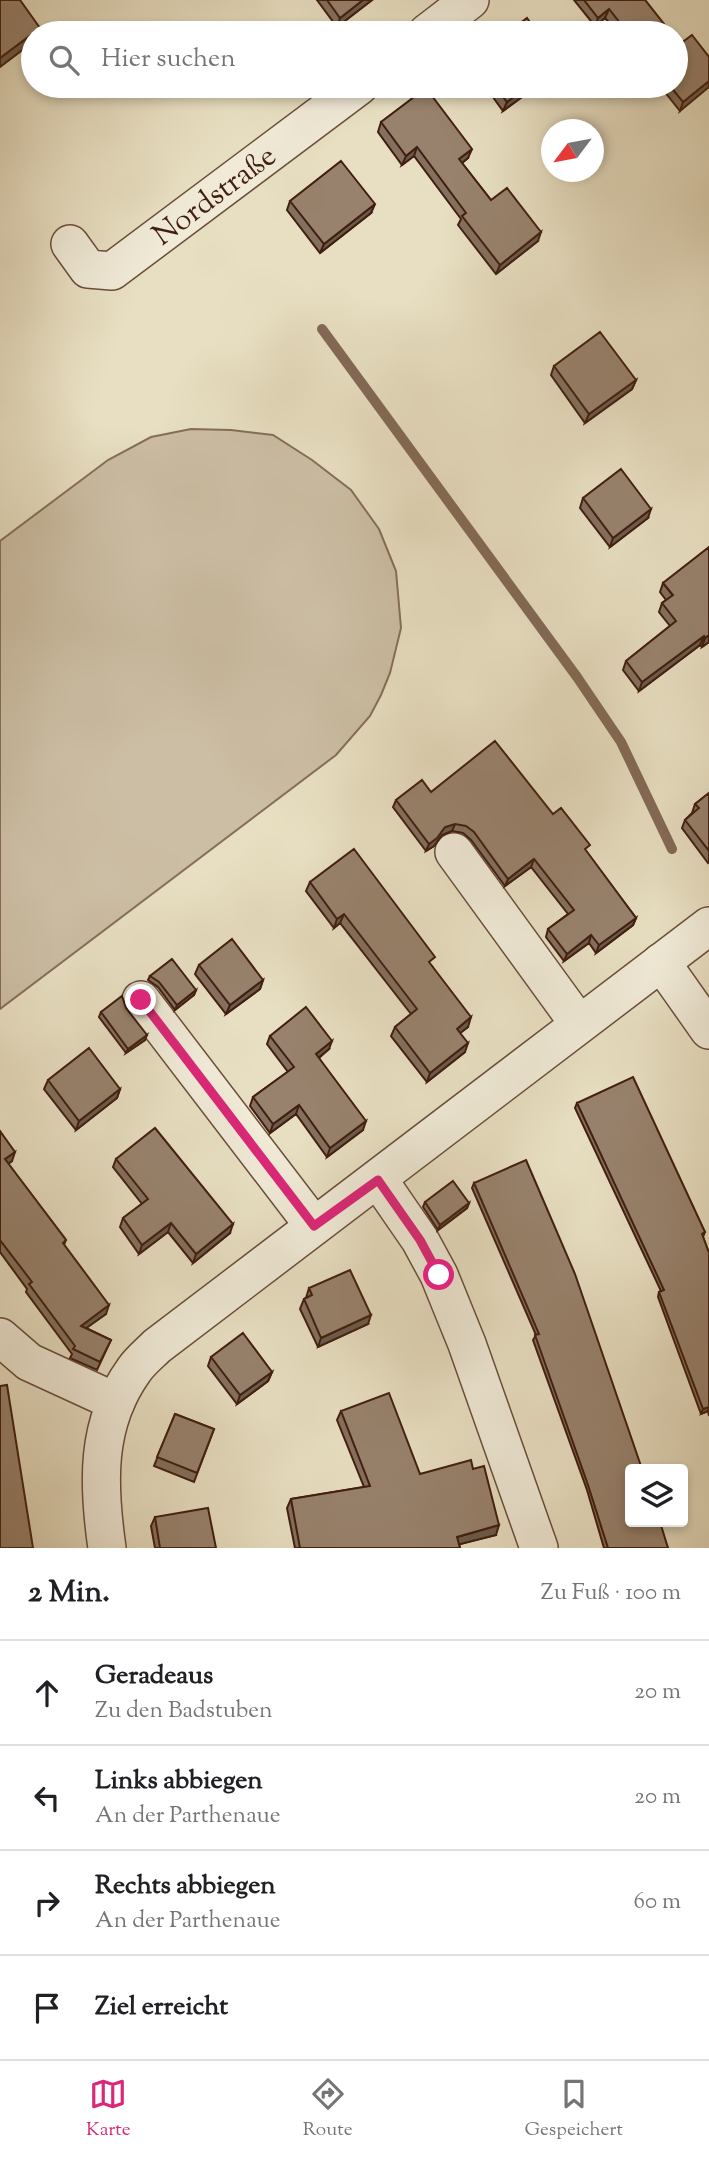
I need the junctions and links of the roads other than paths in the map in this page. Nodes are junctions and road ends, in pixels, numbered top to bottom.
1 (470, 0) edge
2 (443, 21) edge
3 (343, 98) edge
4 (70, 244) dead end
5 (454, 852) dead end
6 (709, 926) edge
7 (661, 962) junction
8 (141, 1000) dead end
9 (579, 1024) junction
10 (709, 1030) edge
11 (378, 1180) junction
12 (314, 1226) junction
13 (0, 1337) edge
14 (116, 1402) junction
15 (107, 1548) edge
16 (539, 1548) edge

1 - 2 street
3 - 4 street, Nordstraße
5 - 9 street
6 - 7 street
7 - 9 street
7 - 10 street
8 - 12 street
9 - 11 street
11 - 12 street
11 - 16 street
12 - 14 street
13 - 14 street
14 - 15 street

